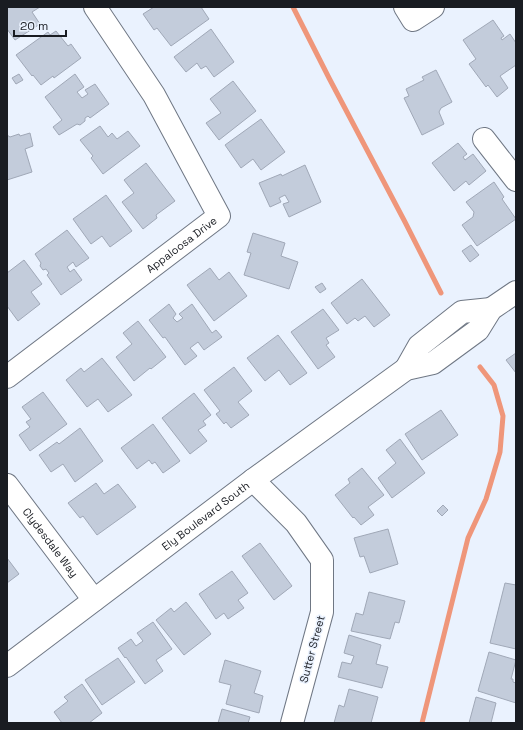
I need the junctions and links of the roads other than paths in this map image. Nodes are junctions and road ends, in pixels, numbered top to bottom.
1 (95, 7) edge
2 (405, 7) edge
3 (433, 7) edge
4 (484, 139) dead end
5 (516, 180) edge
6 (516, 292) edge
7 (7, 377) edge
8 (253, 480) junction
9 (7, 484) edge
10 (94, 600) junction
11 (7, 666) edge
12 (292, 723) edge

1 - 7 street, Appaloosa Drive
2 - 3 street
4 - 5 street
6 - 8 street, Ely Boulevard South
8 - 10 street, Ely Boulevard South
8 - 12 street, Sutter Street
9 - 10 street, Clydesdale Way
10 - 11 street, Ely Boulevard South

